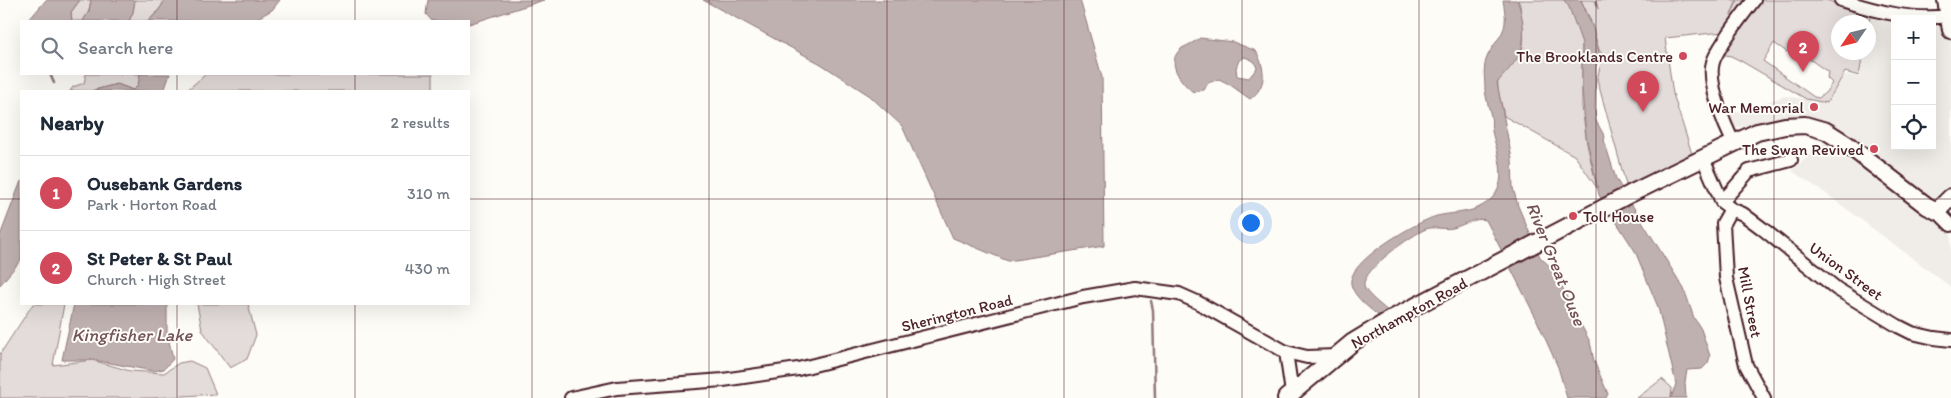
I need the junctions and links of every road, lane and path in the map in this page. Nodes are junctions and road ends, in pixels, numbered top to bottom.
1 (1754, 0) edge
2 (1841, 0) edge
3 (1948, 12) edge
4 (1734, 143) junction
5 (1703, 158) junction
6 (1791, 160) dead end
7 (1951, 197) edge
8 (1727, 206) junction
9 (1937, 212) junction
10 (1951, 225) edge
11 (1951, 340) edge
12 (1286, 352) junction
13 (1337, 356) junction
14 (1289, 395) edge
15 (571, 398) edge
16 (1764, 398) edge

1 - 4 street
2 - 3 street
4 - 5 main road, Northampton Road
4 - 9 main road, Northampton Road
5 - 8 street
5 - 13 main road, Northampton Road
6 - 8 street
7 - 9 main road
8 - 11 street, Union Street
8 - 16 street, Mill Street
9 - 10 street
12 - 13 street, Sherington Road
12 - 14 street
12 - 15 street, Sherington Road
13 - 14 main road, Northampton Road

